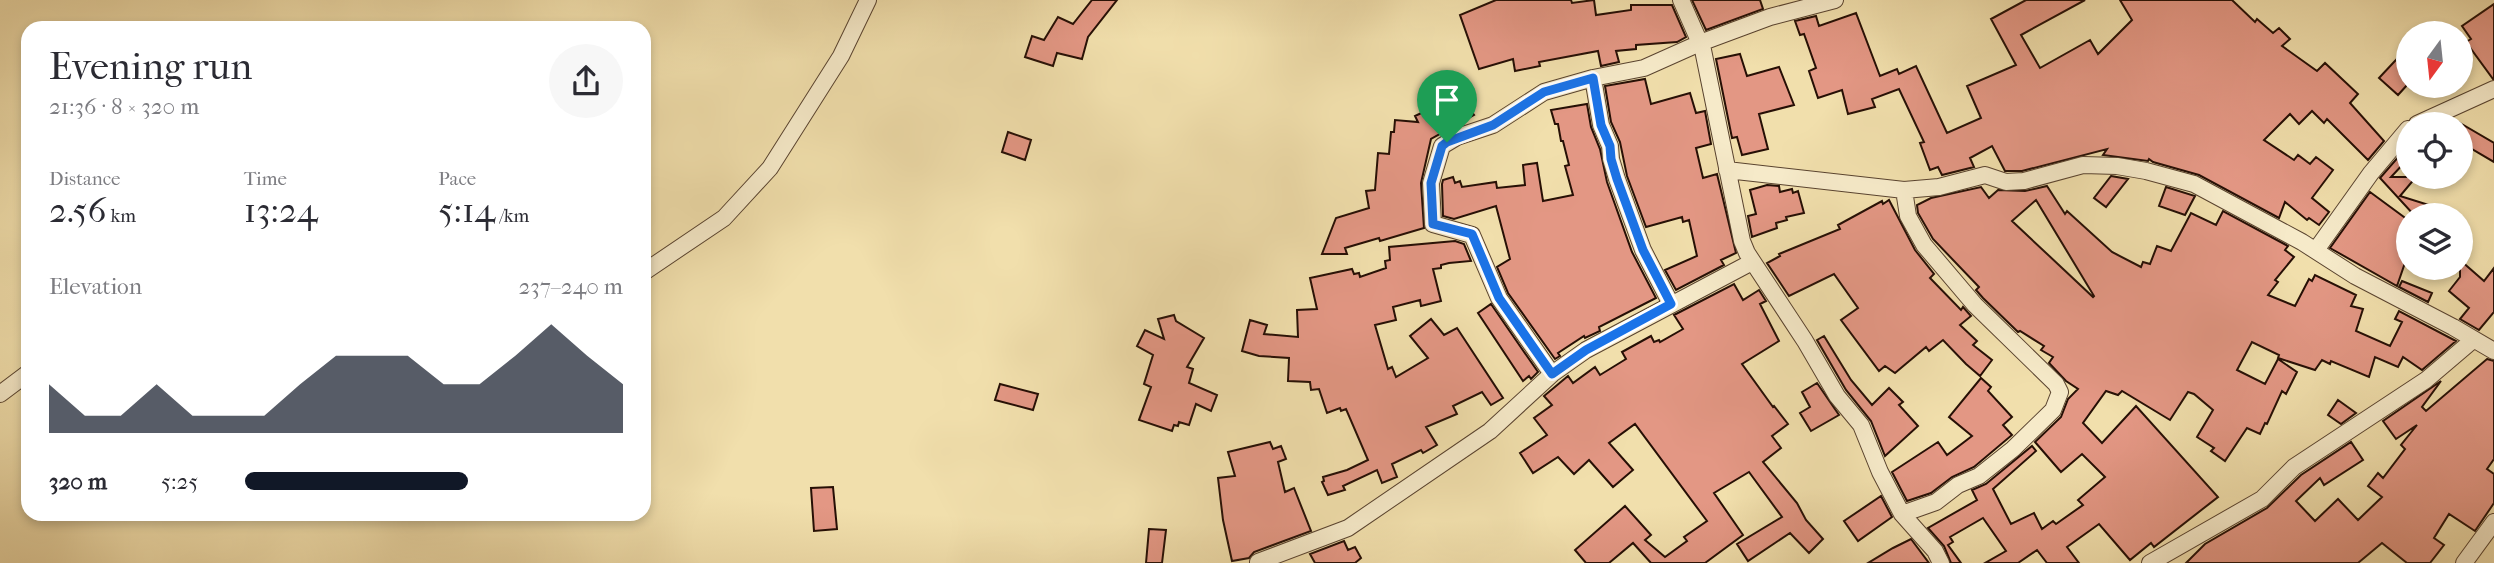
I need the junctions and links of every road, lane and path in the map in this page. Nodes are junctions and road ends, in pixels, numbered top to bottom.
1 (869, 0) edge
2 (1681, 0) edge
3 (1835, 0) edge
4 (1700, 43) junction
5 (1593, 78) junction
6 (2494, 89) edge
7 (2443, 112) edge
8 (2396, 143) edge
9 (1727, 170) junction
10 (1904, 190) junction
11 (2316, 250) junction
12 (1752, 262) junction
13 (651, 267) edge
14 (1671, 304) junction
15 (2473, 340) junction
16 (2494, 351) edge
17 (1552, 374) junction
18 (21, 378) edge
19 (0, 394) edge
20 (1902, 514) junction
21 (2494, 522) edge
22 (1258, 562) edge
23 (1941, 563) edge
24 (2150, 563) edge
25 (2464, 563) edge

1 - 13 street
2 - 4 street
3 - 4 street
4 - 5 street
4 - 9 street
5 - 14 street
5 - 17 street
6 - 7 street
8 - 11 street
9 - 10 street
9 - 12 street
10 - 11 street
10 - 20 street
11 - 15 street
12 - 14 street
12 - 20 street
14 - 17 street
15 - 16 street
15 - 24 street
17 - 22 street
18 - 19 street
20 - 23 street
21 - 25 street

